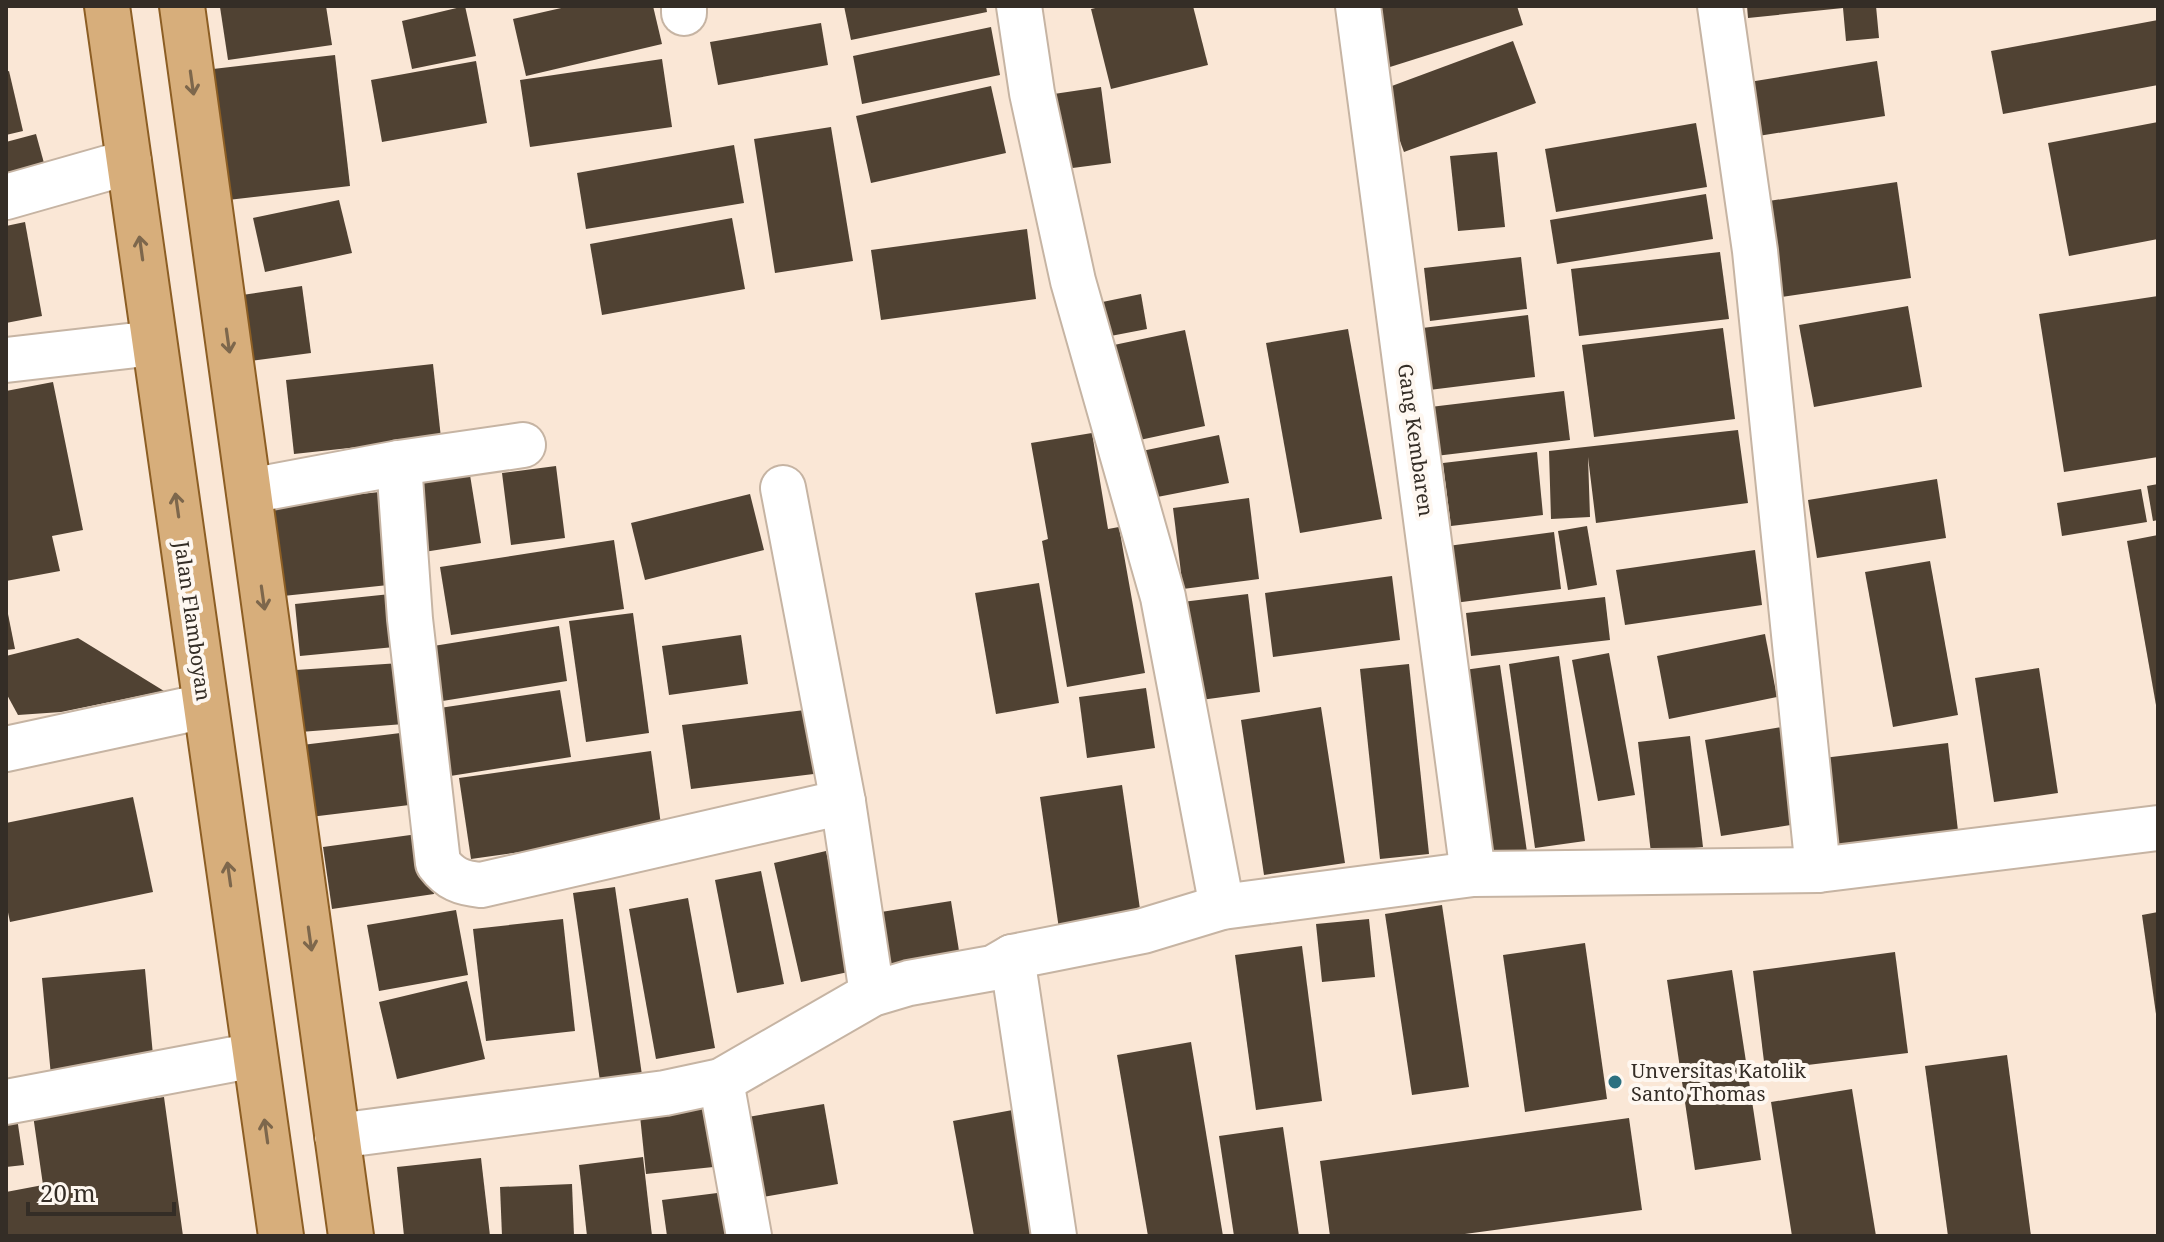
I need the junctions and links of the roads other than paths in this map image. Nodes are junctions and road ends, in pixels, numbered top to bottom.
1 (107, 6) edge
2 (182, 6) edge
3 (1019, 6) edge
4 (1358, 6) edge
5 (1720, 6) edge
6 (129, 162) junction
7 (6, 197) edge
8 (154, 343) junction
9 (6, 360) edge
10 (523, 445) dead end
11 (399, 463) junction
12 (783, 488) dead end
13 (249, 491) junction
14 (205, 706) junction
15 (6, 749) edge
16 (843, 802) junction
17 (2158, 828) edge
18 (1818, 870) junction
19 (1473, 874) junction
20 (1222, 907) junction
21 (1012, 957) junction
22 (872, 994) junction
23 (255, 1055) junction
24 (721, 1081) junction
25 (6, 1102) edge
26 (337, 1136) junction
27 (281, 1236) edge
28 (351, 1236) edge
29 (749, 1236) edge
30 (1054, 1236) edge

1 - 6 main road, Jalan Flamboyan
2 -> 13 main road
3 - 20 street
4 - 19 street, Gang Kembaren
5 - 18 street
6 - 7 street
8 -> 6 main road, Jalan Flamboyan
8 - 9 street
14 -> 8 main road, Jalan Flamboyan
10 - 11 street
11 - 13 street
11 - 16 street
12 - 16 street
13 -> 26 main road
14 - 15 street
23 -> 14 main road, Jalan Flamboyan
16 - 22 street
17 - 18 street
18 - 19 street
19 - 20 street
20 - 21 street
21 - 22 street
21 - 30 street
22 - 24 street
23 - 25 street
27 -> 23 main road, Jalan Flamboyan
24 - 26 street
24 - 29 street
26 - 28 main road

